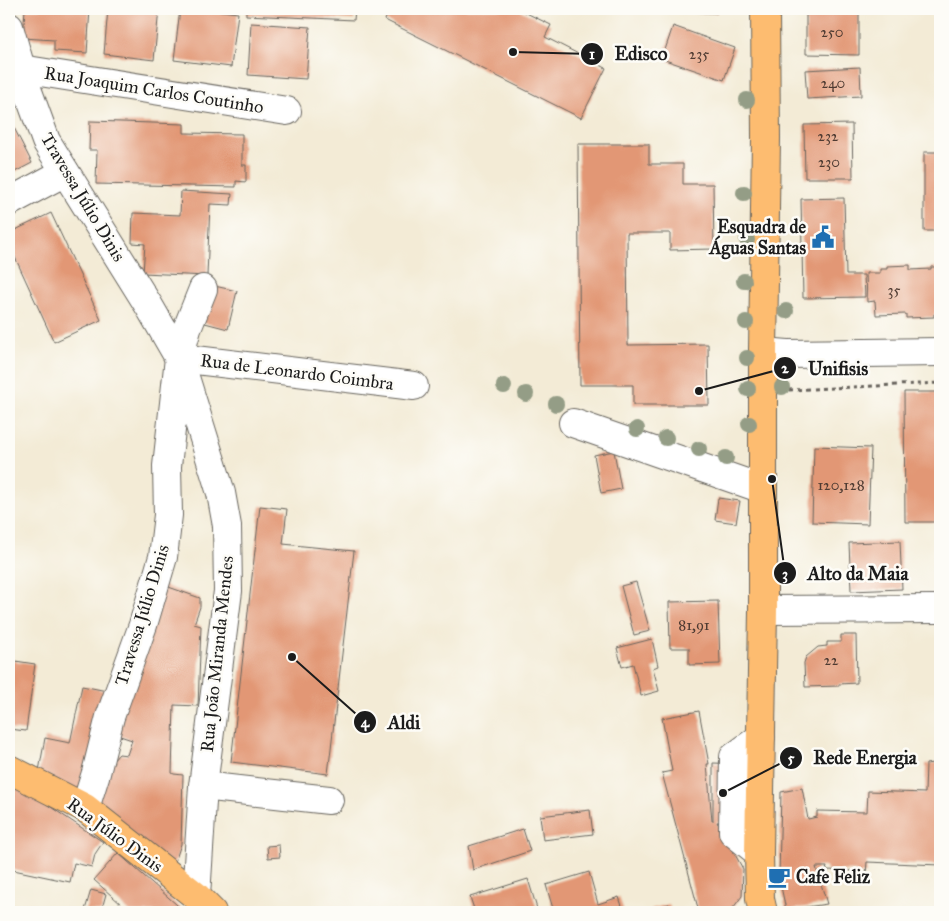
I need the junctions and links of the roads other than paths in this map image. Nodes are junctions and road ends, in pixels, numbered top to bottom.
1 (765, 9) edge
2 (9, 27) edge
3 (21, 69) junction
4 (287, 111) dead end
5 (65, 172) junction
6 (9, 202) edge
7 (149, 306) junction
8 (763, 352) junction
9 (940, 352) edge
10 (179, 358) junction
11 (414, 386) dead end
12 (573, 423) dead end
13 (763, 489) junction
14 (940, 609) edge
15 (763, 610) junction
16 (9, 769) edge
17 (203, 786) junction
18 (329, 800) dead end
19 (85, 808) junction
20 (204, 904) edge
21 (763, 912) edge

1 - 8 main road
2 - 3 street, Travessa Júlio Dinis
3 - 4 street, Rua Joaquim Carlos Coutinho
3 - 5 street, Travessa Júlio Dinis
5 - 6 street
5 - 7 street, Travessa Júlio Dinis
7 - 10 street, Travessa Júlio Dinis
7 - 10 street, Travessa Júlio Dinis
8 - 9 street
8 - 13 main road
10 - 11 street, Rua de Leonardo Coimbra
10 - 17 street, Rua João Miranda Mendes
10 - 19 street, Travessa Júlio Dinis
12 - 13 street
13 - 15 main road
14 - 15 street
15 - 21 main road
16 - 19 main road, Rua Júlio Dinis
17 - 18 street
17 - 20 street, Rua João Miranda Mendes
19 - 20 main road, Rua Júlio Dinis

